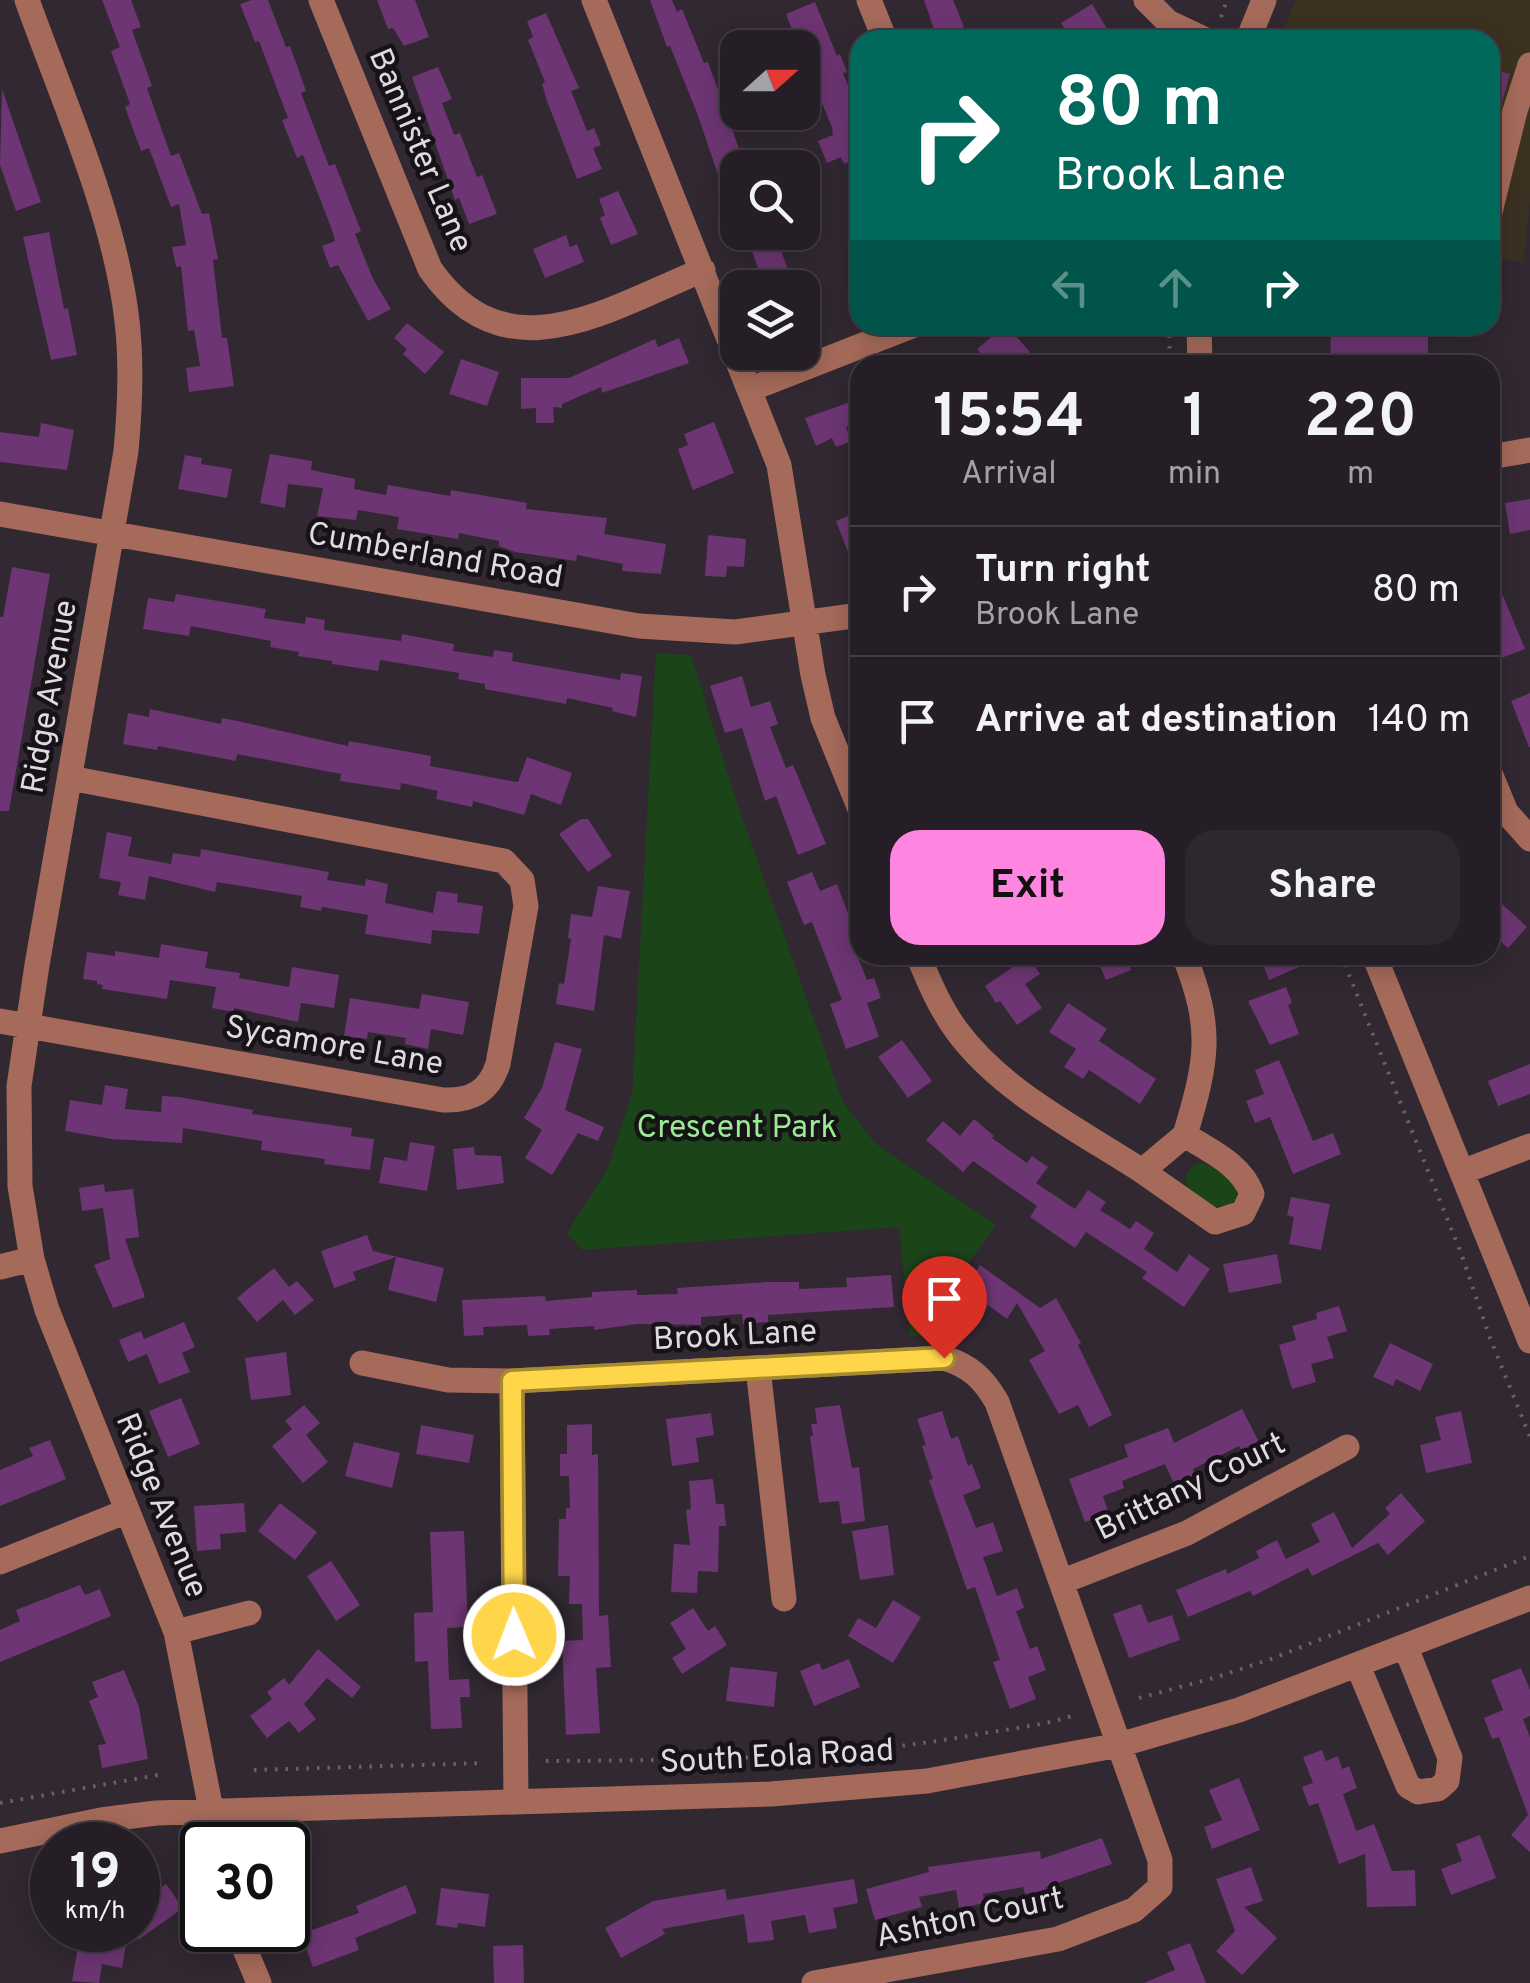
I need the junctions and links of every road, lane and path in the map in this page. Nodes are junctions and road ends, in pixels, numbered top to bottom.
1 (26, 0) edge
2 (321, 0) edge
3 (594, 0) edge
4 (869, 0) edge
5 (1146, 0) edge
6 (1228, 0) edge
7 (1264, 0) edge
8 (1221, 17) dead end
9 (881, 30) edge
10 (1185, 30) edge
11 (1252, 30) edge
12 (1530, 65) edge
13 (1500, 170) edge
14 (702, 270) junction
15 (889, 335) edge
16 (751, 390) junction
17 (1530, 450) edge
18 (1500, 454) edge
19 (0, 514) edge
20 (112, 534) junction
21 (850, 617) edge
22 (805, 624) junction
23 (70, 778) junction
24 (850, 784) edge
25 (1500, 797) edge
26 (1530, 839) edge
27 (923, 965) edge
28 (1188, 965) edge
29 (1345, 965) edge
30 (1378, 965) edge
31 (0, 1021) edge
32 (28, 1026) junction
33 (1185, 1135) junction
34 (1530, 1146) edge
35 (1142, 1171) junction
36 (1462, 1172) junction
37 (32, 1260) junction
38 (0, 1267) edge
39 (1530, 1341) edge
40 (362, 1362) dead end
41 (758, 1368) junction
42 (512, 1381) junction
43 (1530, 1437) edge
44 (1347, 1446) dead end
45 (126, 1510) junction
46 (1530, 1556) edge
47 (0, 1562) edge
48 (1062, 1582) junction
49 (1530, 1598) edge
50 (784, 1599) dead end
51 (249, 1613) dead end
52 (176, 1632) junction
53 (1406, 1648) junction
54 (1358, 1666) junction
55 (1139, 1698) dead end
56 (1072, 1716) dead end
57 (1119, 1746) junction
58 (546, 1761) dead end
59 (484, 1763) dead end
60 (254, 1770) dead end
61 (158, 1775) dead end
62 (516, 1800) junction
63 (0, 1803) edge
64 (212, 1810) junction
65 (214, 1822) edge
66 (0, 1841) edge
67 (242, 1952) edge
68 (248, 1980) edge
69 (814, 1983) edge

1 - 20 street, Ridge Avenue
2 - 14 street, Bannister Lane
3 - 14 street
4 - 9 street
5 - 10 street
6 - 8 path
7 - 11 street
12 - 13 street
14 - 16 street
15 - 16 street
16 - 22 street
17 - 18 street
19 - 20 street, Cumberland Road
20 - 22 street, Cumberland Road
20 - 23 street, Ridge Avenue
21 - 22 street, Cumberland Road
22 - 24 street
23 - 32 street, Ridge Avenue
23 - 32 street, Sycamore Lane
25 - 26 street
27 - 35 street
28 - 33 street
29 - 43 path
30 - 36 street
31 - 32 street
32 - 37 street, Ridge Avenue
33 - 35 street
33 - 35 street
34 - 36 street
36 - 39 street
37 - 38 street
37 - 45 street, Ridge Avenue
40 - 42 street, Brook Lane
41 - 42 street, Brook Lane
41 - 48 street, Brook Lane
41 - 50 street
42 - 62 street
44 - 48 street, Brittany Court
45 - 47 street
45 - 52 street, Ridge Avenue
46 - 55 path
48 - 57 street, Brook Lane
49 - 53 street, South Eola Road
51 - 52 street, Ridge Avenue
52 - 64 street, Ridge Avenue
53 - 54 street, South Eola Road
53 - 54 street
54 - 57 street, South Eola Road
56 - 58 path
57 - 62 street, South Eola Road
57 - 69 street, Ashton Court
59 - 60 path
61 - 63 path
62 - 64 street, South Eola Road
64 - 65 street, Ridge Avenue
64 - 66 street, South Eola Road
67 - 68 street

